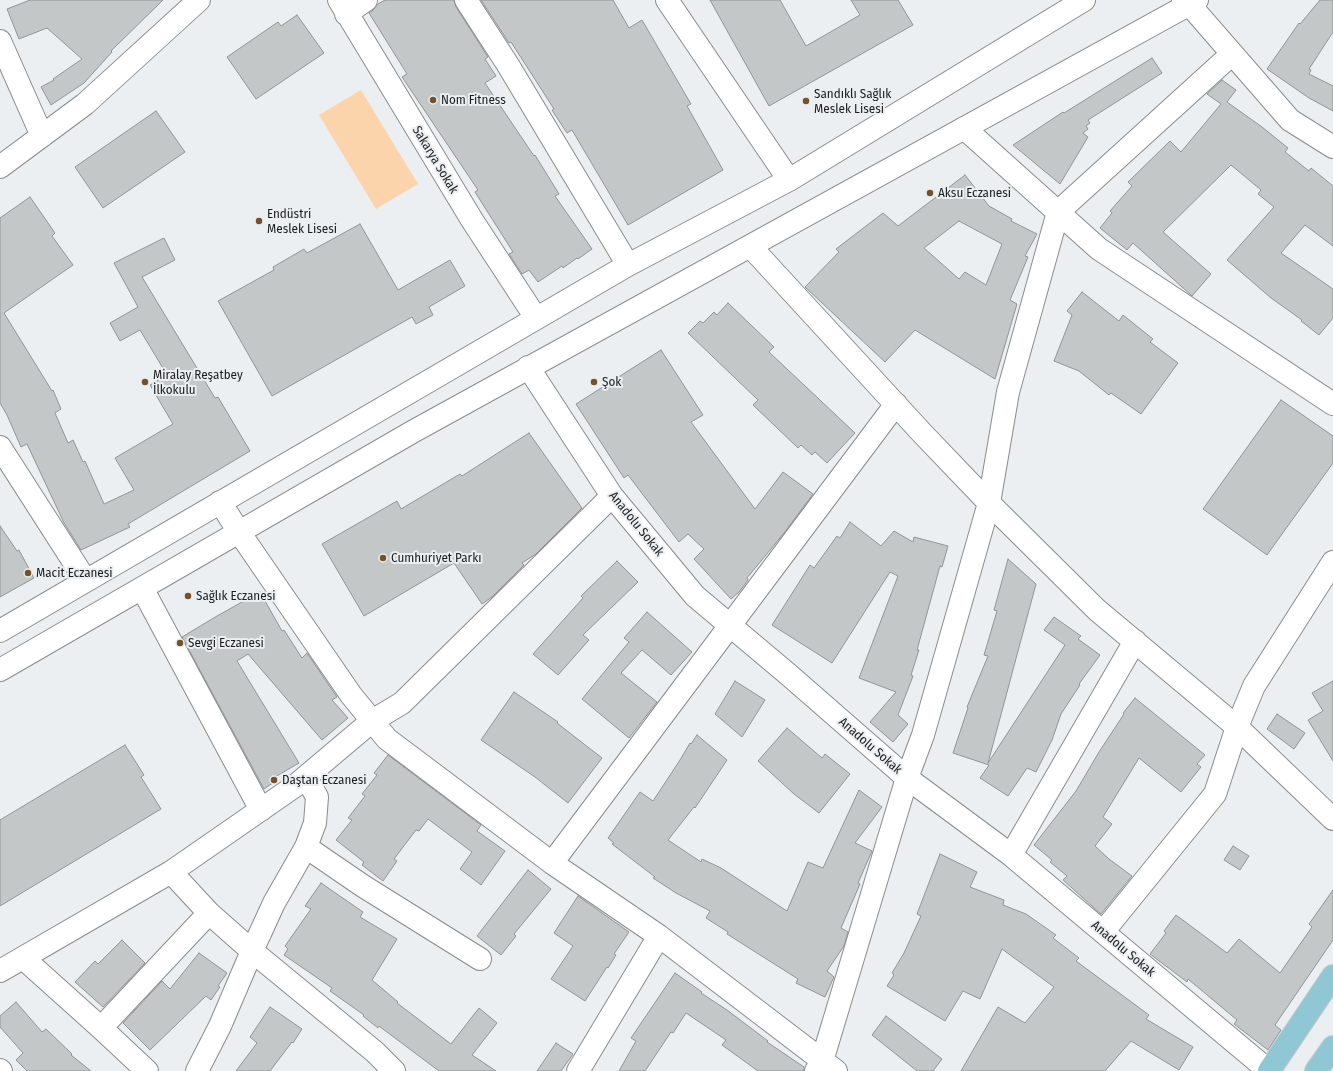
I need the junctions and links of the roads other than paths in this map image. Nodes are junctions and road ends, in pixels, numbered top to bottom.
1 (199, 0) edge
2 (366, 0) edge
3 (466, 0) edge
4 (667, 0) edge
5 (1084, 0) edge
6 (1190, 2) edge
7 (343, 7) edge
8 (0, 41) edge
9 (1232, 54) junction
10 (964, 128) junction
11 (42, 136) junction
12 (1333, 147) edge
13 (0, 167) edge
14 (790, 180) junction
15 (1058, 212) junction
16 (750, 246) junction
17 (628, 265) junction
18 (536, 318) junction
19 (528, 368) junction
20 (896, 404) junction
21 (1333, 404) edge
22 (0, 447) edge
23 (612, 496) junction
24 (220, 502) junction
25 (989, 503) junction
26 (239, 532) junction
27 (1333, 562) edge
28 (86, 581) junction
29 (142, 588) junction
30 (731, 626) junction
31 (0, 631) edge
32 (1135, 641) junction
33 (0, 670) edge
34 (372, 721) junction
35 (1238, 727) junction
36 (306, 777) junction
37 (907, 778) junction
38 (262, 810) junction
39 (1333, 819) edge
40 (306, 847) junction
41 (1011, 855) junction
42 (552, 863) junction
43 (171, 872) junction
44 (209, 913) junction
45 (1103, 932) junction
46 (659, 936) junction
47 (252, 951) junction
48 (22, 958) junction
49 (480, 959) dead end
50 (0, 971) edge
51 (1333, 976) edge
52 (101, 1028) junction
53 (1333, 1047) edge
54 (825, 1068) edge
55 (147, 1071) edge
56 (197, 1071) edge
57 (394, 1071) edge
58 (578, 1071) edge
59 (1269, 1071) edge
60 (1316, 1071) edge

1 - 11 street
2 - 7 street
3 - 17 street
4 - 14 street
5 - 14 street
6 - 9 street
6 - 10 street
7 - 18 street, Sakarya Sokak
8 - 11 street
9 - 12 street
9 - 15 street
10 - 15 street
10 - 16 street
11 - 13 street
14 - 17 street
15 - 21 street
15 - 25 street
16 - 19 street
16 - 20 street
17 - 18 street
18 - 24 street
19 - 23 street, Anadolu Sokak
19 - 26 street
20 - 25 street
20 - 30 street
22 - 28 street
23 - 30 street, Anadolu Sokak
23 - 34 street
24 - 26 street
24 - 28 street
25 - 32 street
25 - 37 street
26 - 29 street
26 - 34 street
27 - 35 street
28 - 31 street
29 - 33 street
29 - 38 street
30 - 37 street, Anadolu Sokak
30 - 42 street
32 - 35 street
32 - 41 street
34 - 36 street
34 - 42 street
35 - 39 street
35 - 45 street
36 - 38 street
36 - 40 street
37 - 41 street, Anadolu Sokak
37 - 54 street
38 - 43 street
40 - 47 street
40 - 49 street
41 - 45 street, Anadolu Sokak
42 - 46 street
43 - 44 street
43 - 48 street
44 - 47 street
44 - 52 street
45 - 59 street, Anadolu Sokak
46 - 54 street
46 - 58 street
47 - 56 street
47 - 57 street
48 - 50 street
48 - 52 street
51 - 59 main road
52 - 55 street
53 - 60 main road

